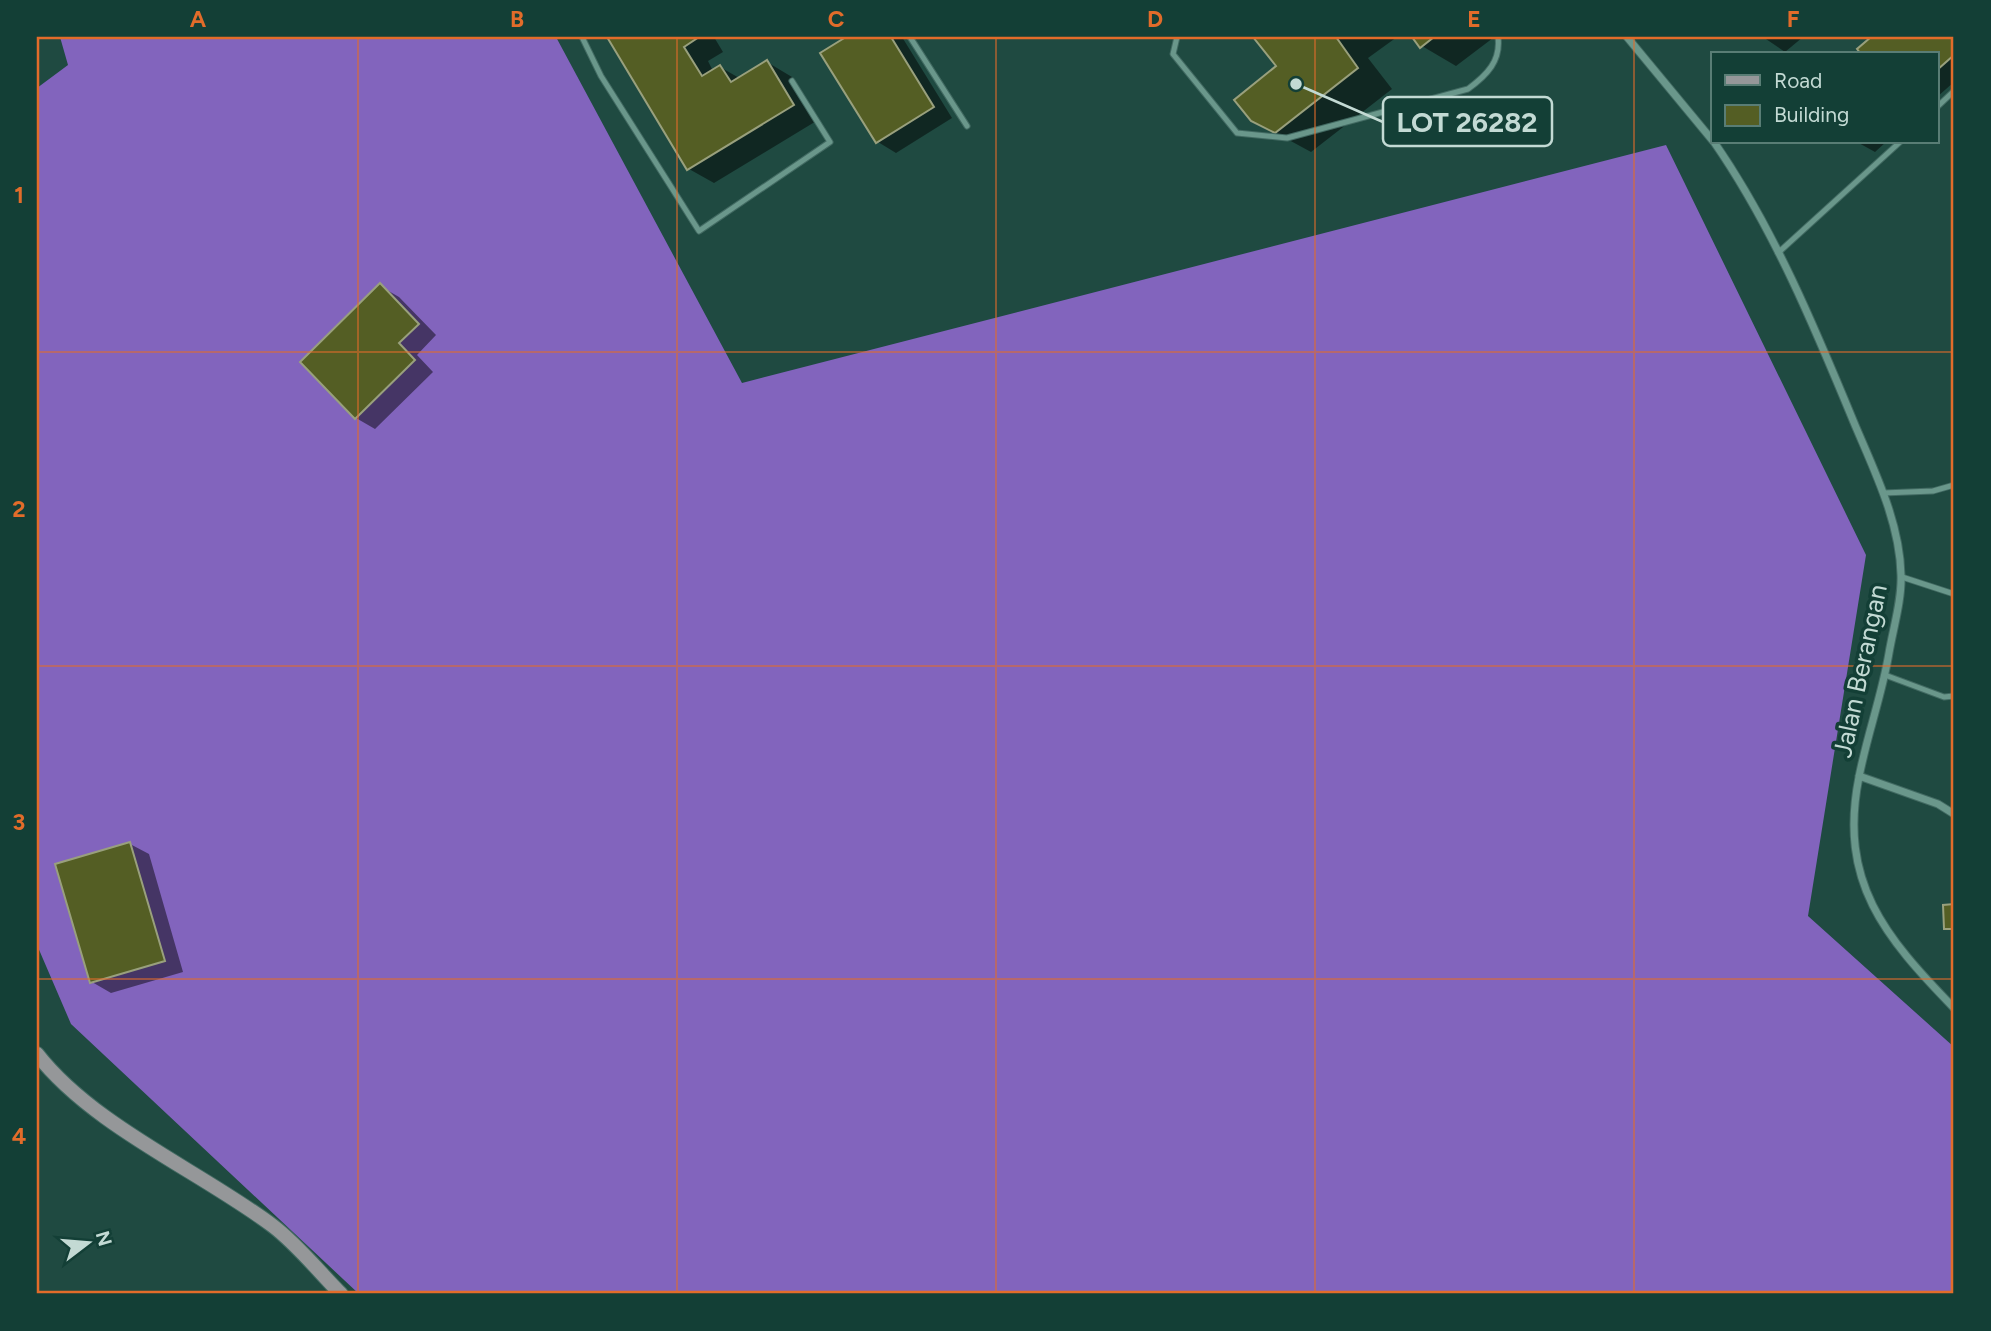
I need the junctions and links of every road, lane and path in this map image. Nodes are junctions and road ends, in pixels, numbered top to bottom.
1 (582, 37) edge
2 (910, 37) edge
3 (1177, 37) edge
4 (1498, 37) edge
5 (1627, 37) edge
6 (792, 81) dead end
7 (1954, 91) edge
8 (1938, 106) edge
9 (967, 126) dead end
10 (1711, 139) edge
11 (1715, 144) edge
12 (1897, 144) edge
13 (1777, 254) junction
14 (1954, 485) edge
15 (1884, 494) junction
16 (1902, 577) junction
17 (1954, 594) edge
18 (1885, 675) junction
19 (1954, 696) edge
20 (1859, 776) junction
21 (1954, 814) edge
22 (1954, 1008) edge
23 (37, 1054) edge
24 (341, 1294) edge

1 - 6 lane
2 - 9 lane
3 - 4 lane
5 - 10 street, Jalan Berangan
7 - 8 lane
11 - 13 street, Jalan Berangan
12 - 13 lane
13 - 15 street, Jalan Berangan
14 - 15 lane
15 - 16 street, Jalan Berangan
16 - 17 lane
16 - 18 street, Jalan Berangan
18 - 19 lane
18 - 20 street, Jalan Berangan
20 - 21 street
20 - 22 street, Jalan Berangan
23 - 24 main road

